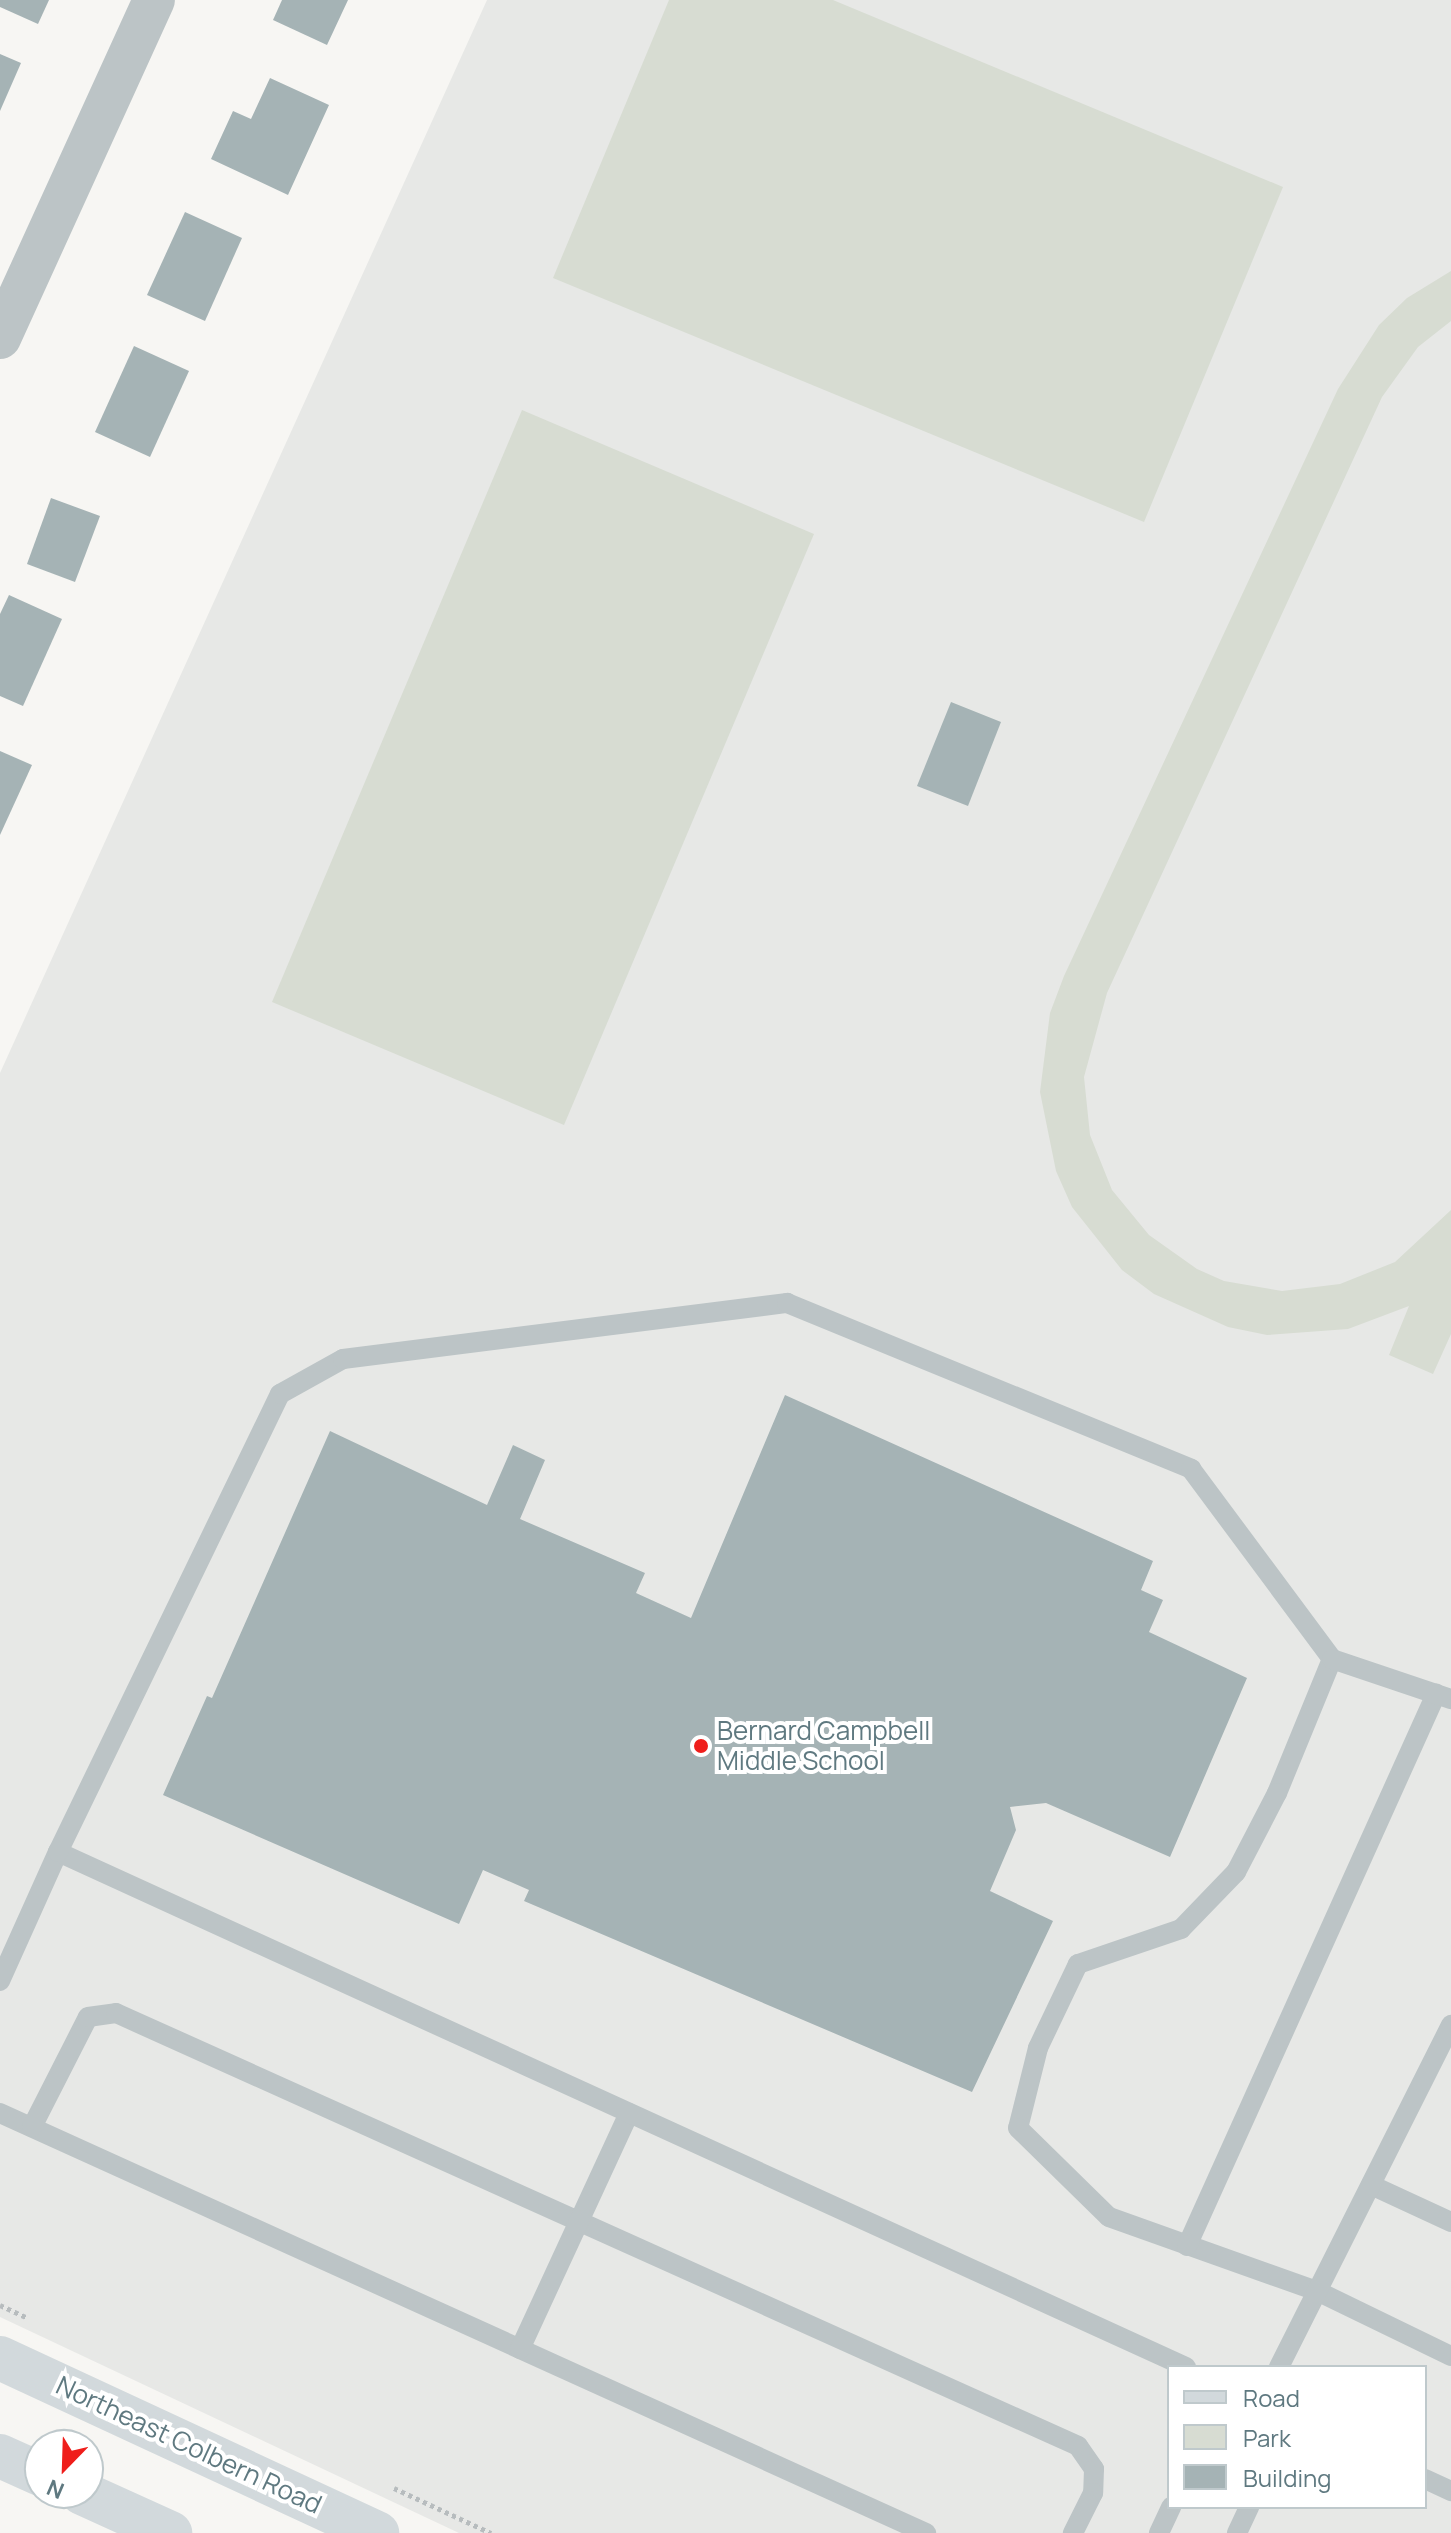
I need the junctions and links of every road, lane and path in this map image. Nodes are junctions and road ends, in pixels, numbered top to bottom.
1 (154, 0) edge
2 (0, 338) edge
3 (1332, 1659) junction
4 (1444, 1697) edge
5 (58, 1852) junction
6 (0, 1981) edge
7 (1451, 2025) edge
8 (0, 2113) edge
9 (629, 2113) junction
10 (32, 2127) junction
11 (1371, 2185) junction
12 (579, 2222) junction
13 (1451, 2222) edge
14 (1187, 2246) junction
15 (1317, 2291) junction
16 (520, 2349) junction
17 (1451, 2356) edge
18 (0, 2358) edge
19 (1182, 2365) edge
20 (1280, 2365) edge
21 (0, 2456) edge
22 (24, 2467) edge
23 (1427, 2480) edge
24 (1451, 2491) edge
25 (104, 2503) edge
26 (1170, 2509) edge
27 (1248, 2509) edge
28 (170, 2533) edge
29 (377, 2533) edge
30 (926, 2533) edge
31 (1073, 2533) edge
32 (1159, 2533) edge
33 (1237, 2533) edge

1 - 2 street
3 - 4 lane
3 - 5 lane
3 - 14 lane
4 - 14 lane
5 - 6 lane
5 - 9 lane
7 - 11 lane
8 - 10 lane
9 - 12 lane
9 - 19 lane
10 - 12 lane
10 - 16 lane
11 - 13 lane
11 - 15 lane
12 - 16 lane
12 - 31 lane
14 - 15 lane
15 - 17 lane
15 - 20 lane
16 - 30 lane
18 - 29 main road, Northeast Colbern Road
21 - 22 main road
23 - 24 lane
25 - 28 main road
26 - 32 lane
27 - 33 lane

